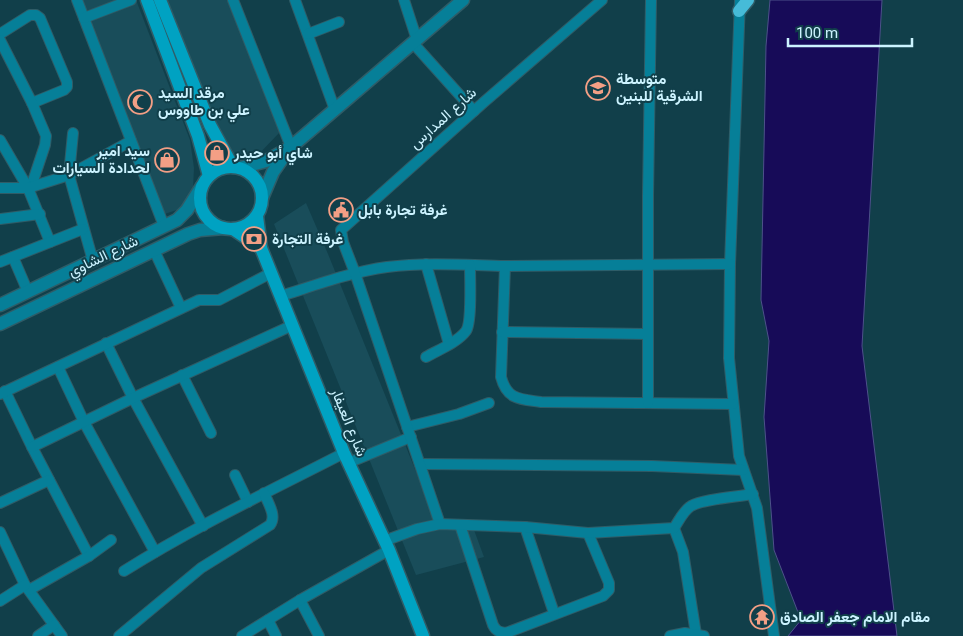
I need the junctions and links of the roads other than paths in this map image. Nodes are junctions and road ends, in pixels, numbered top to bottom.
1 (77, 0) edge
2 (131, 0) edge
3 (147, 0) edge
4 (160, 0) edge
5 (233, 0) edge
6 (296, 0) edge
7 (404, 0) edge
8 (463, 0) edge
9 (602, 0) edge
10 (651, 0) edge
11 (748, 0) edge
12 (739, 5) edge
13 (84, 18) junction
14 (339, 22) dead end
15 (0, 34) edge
16 (308, 34) junction
17 (0, 40) edge
18 (415, 41) junction
19 (163, 43) junction
20 (178, 44) junction
21 (168, 56) junction
22 (32, 104) junction
23 (335, 110) junction
24 (474, 111) junction
25 (73, 133) dead end
26 (0, 140) edge
27 (131, 141) junction
28 (291, 148) junction
29 (237, 167) junction
30 (69, 175) junction
31 (205, 181) junction
32 (0, 188) edge
33 (30, 188) junction
34 (262, 198) junction
35 (40, 214) junction
36 (257, 216) junction
37 (0, 219) edge
38 (164, 226) junction
39 (229, 229) junction
40 (83, 230) junction
41 (50, 242) junction
42 (261, 248) junction
43 (154, 250) junction
44 (13, 257) junction
45 (92, 261) junction
46 (0, 262) edge
47 (648, 263) junction
48 (426, 264) junction
49 (470, 264) junction
50 (730, 264) junction
51 (505, 266) junction
52 (271, 273) junction
53 (355, 273) junction
54 (28, 292) junction
55 (281, 296) junction
56 (0, 305) edge
57 (181, 308) junction
58 (0, 324) edge
59 (292, 325) junction
60 (502, 332) junction
61 (648, 334) junction
62 (106, 344) junction
63 (449, 344) junction
64 (426, 357) dead end
65 (58, 366) junction
66 (182, 375) junction
67 (3, 392) edge
68 (133, 398) junction
69 (490, 403) dead end
70 (648, 403) junction
71 (733, 404) junction
72 (84, 422) junction
73 (409, 432) junction
74 (211, 434) dead end
75 (32, 447) junction
76 (346, 458) junction
77 (420, 464) junction
78 (743, 470) junction
79 (235, 475) dead end
80 (49, 480) junction
81 (264, 493) junction
82 (753, 494) junction
83 (248, 502) junction
84 (0, 503) edge
85 (440, 524) junction
86 (460, 524) junction
87 (203, 526) junction
88 (525, 527) junction
89 (674, 528) junction
90 (0, 532) edge
91 (588, 533) junction
92 (111, 540) dead end
93 (386, 545) junction
94 (155, 552) junction
95 (88, 556) junction
96 (124, 571) dead end
97 (27, 588) junction
98 (300, 600) junction
99 (0, 601) edge
100 (554, 613) junction
101 (268, 620) junction
102 (54, 625) junction
103 (500, 634) edge
104 (700, 635) edge
105 (38, 636) edge
106 (62, 636) edge
107 (119, 636) edge
108 (242, 636) edge
109 (276, 636) edge
110 (319, 636) edge
111 (423, 636) edge
112 (670, 636) edge
113 (774, 636) edge

1 - 13 street
2 - 13 street
3 - 19 main road
4 - 20 main road
5 - 28 street
6 - 16 street
7 - 18 street
8 - 18 street
9 - 24 street, شارع المدارس
10 - 47 street
11 - 12 main road
12 - 50 street
13 - 27 street
14 - 16 street
15 - 22 street
16 - 23 street
17 - 22 street
18 - 23 street
18 - 24 street
19 - 20 main road
19 - 21 main road
20 - 21 main road
20 - 29 main road
21 - 31 main road
22 - 33 street
23 - 28 street
24 - 53 street, شارع المدارس
25 - 30 street
26 - 33 street
27 - 30 street
27 - 38 street
28 - 29 street
28 - 34 street
29 - 31 main road
29 - 34 main road
30 - 33 street
30 - 40 street
31 - 38 street, شارع الشاوي
31 - 39 main road
32 - 33 street
33 - 35 street
34 - 36 main road
35 - 37 street
35 - 41 street
36 - 39 main road
36 - 42 main road, شارع العيفار
38 - 45 street, شارع الشاوي
39 - 42 main road
39 - 43 street, شارع الشاوي
40 - 41 street
40 - 45 street
41 - 44 street
42 - 52 main road, شارع العيفار
43 - 57 street
43 - 58 street, شارع الشاوي
44 - 46 street
44 - 54 street
45 - 54 street, شارع الشاوي
47 - 50 street
47 - 51 street
47 - 61 street
48 - 49 street
48 - 53 street
48 - 63 street
49 - 51 street
49 - 63 street
50 - 71 street
51 - 60 street
52 - 55 main road, شارع العيفار
52 - 57 street
53 - 55 street
53 - 73 street
54 - 56 street, شارع الشاوي
55 - 59 main road, شارع العيفار
57 - 62 street
59 - 66 street
59 - 76 main road, شارع العيفار
60 - 61 street
60 - 70 street
61 - 70 street
62 - 65 street
62 - 68 street
63 - 64 street
65 - 67 street
65 - 72 street
66 - 68 street
66 - 74 street
67 - 75 street
68 - 72 street
68 - 87 street
69 - 73 street
70 - 71 street
71 - 78 street
72 - 75 street
72 - 94 street
73 - 76 street
73 - 77 street
75 - 80 street
76 - 81 street
76 - 93 main road, شارع العيفار
77 - 78 street
77 - 85 street
78 - 82 street
79 - 83 street
80 - 84 street
80 - 95 street
81 - 83 street
81 - 107 street
82 - 89 street
82 - 113 street
83 - 87 street
85 - 86 street
85 - 93 street
86 - 88 street
86 - 103 street
87 - 94 street
88 - 91 street
88 - 100 street
89 - 91 street
89 - 104 street
90 - 97 street
91 - 100 street
92 - 95 street
93 - 98 street
93 - 111 main road, شارع العيفار
94 - 96 street
95 - 97 street
97 - 99 street
97 - 102 street
98 - 101 street
98 - 110 street
100 - 103 street
101 - 108 street
101 - 109 street
102 - 105 street
102 - 106 street
104 - 112 street

